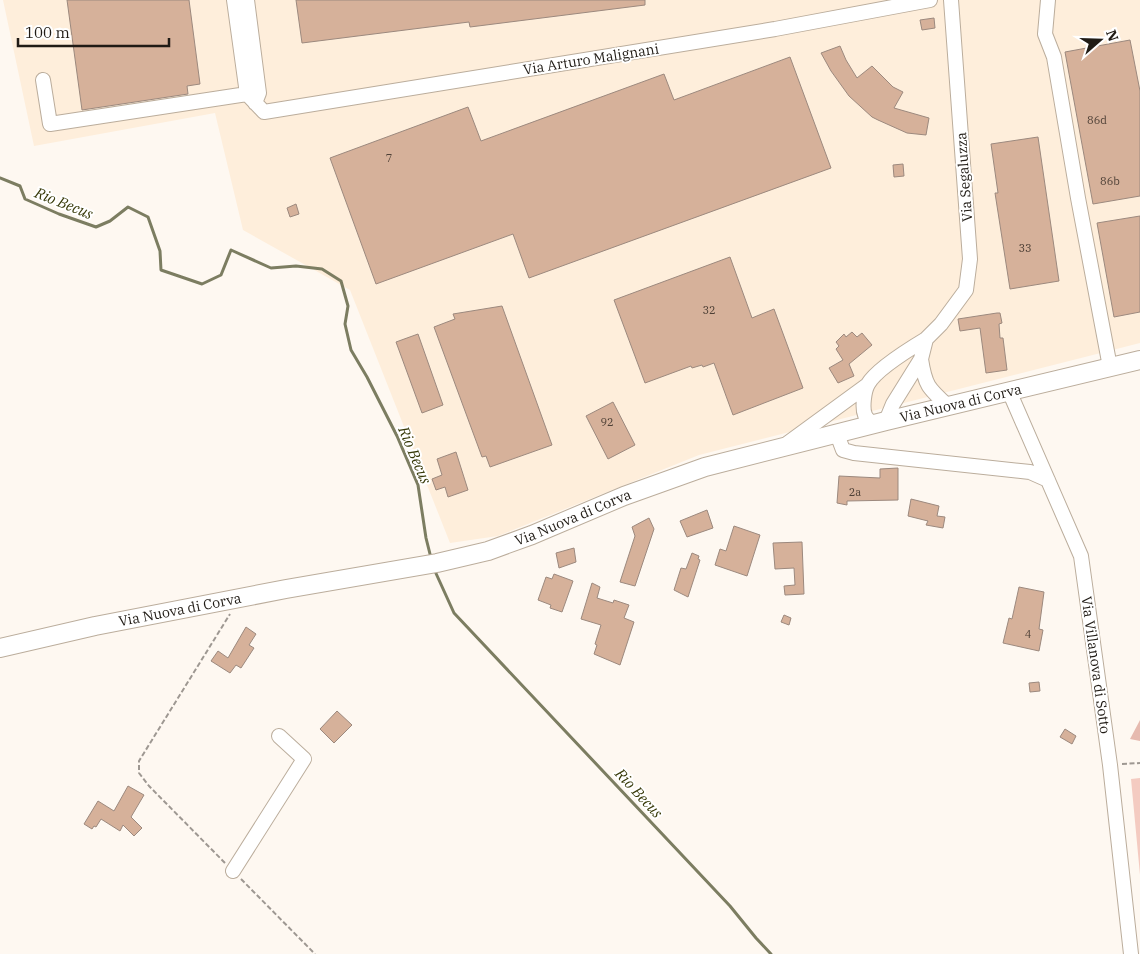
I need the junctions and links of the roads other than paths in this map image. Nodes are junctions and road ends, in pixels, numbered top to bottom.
1 (234, 0) edge
2 (247, 0) edge
3 (930, 0) edge
4 (951, 0) edge
5 (1048, 0) edge
6 (43, 80) dead end
7 (251, 99) junction
8 (926, 339) junction
9 (922, 358) junction
10 (1140, 360) edge
11 (1110, 367) junction
12 (866, 386) junction
13 (1009, 391) junction
14 (948, 406) junction
15 (879, 422) junction
16 (837, 434) junction
17 (779, 448) junction
18 (1048, 480) junction
19 (0, 648) edge
20 (279, 736) dead end
21 (233, 871) road end
22 (1131, 954) edge

1 - 7 street
2 - 7 street
3 - 7 street, Via Arturo Malignani
4 - 8 street, Via Segaluzza
5 - 11 street
6 - 7 street
8 - 9 street
8 - 12 street, Via Segaluzza
9 - 14 street
9 - 15 street
10 - 11 main road, Via Nuova di Corva
11 - 13 main road, Via Nuova di Corva
12 - 15 street
12 - 17 street, Via Segaluzza
13 - 14 main road, Via Nuova di Corva
13 - 18 street, Via Villanova di Sotto
14 - 15 main road, Via Nuova di Corva
15 - 16 main road, Via Nuova di Corva
16 - 17 main road, Via Nuova di Corva
16 - 18 street
17 - 19 main road, Via Nuova di Corva
18 - 22 street, Via Villanova di Sotto
20 - 21 street

